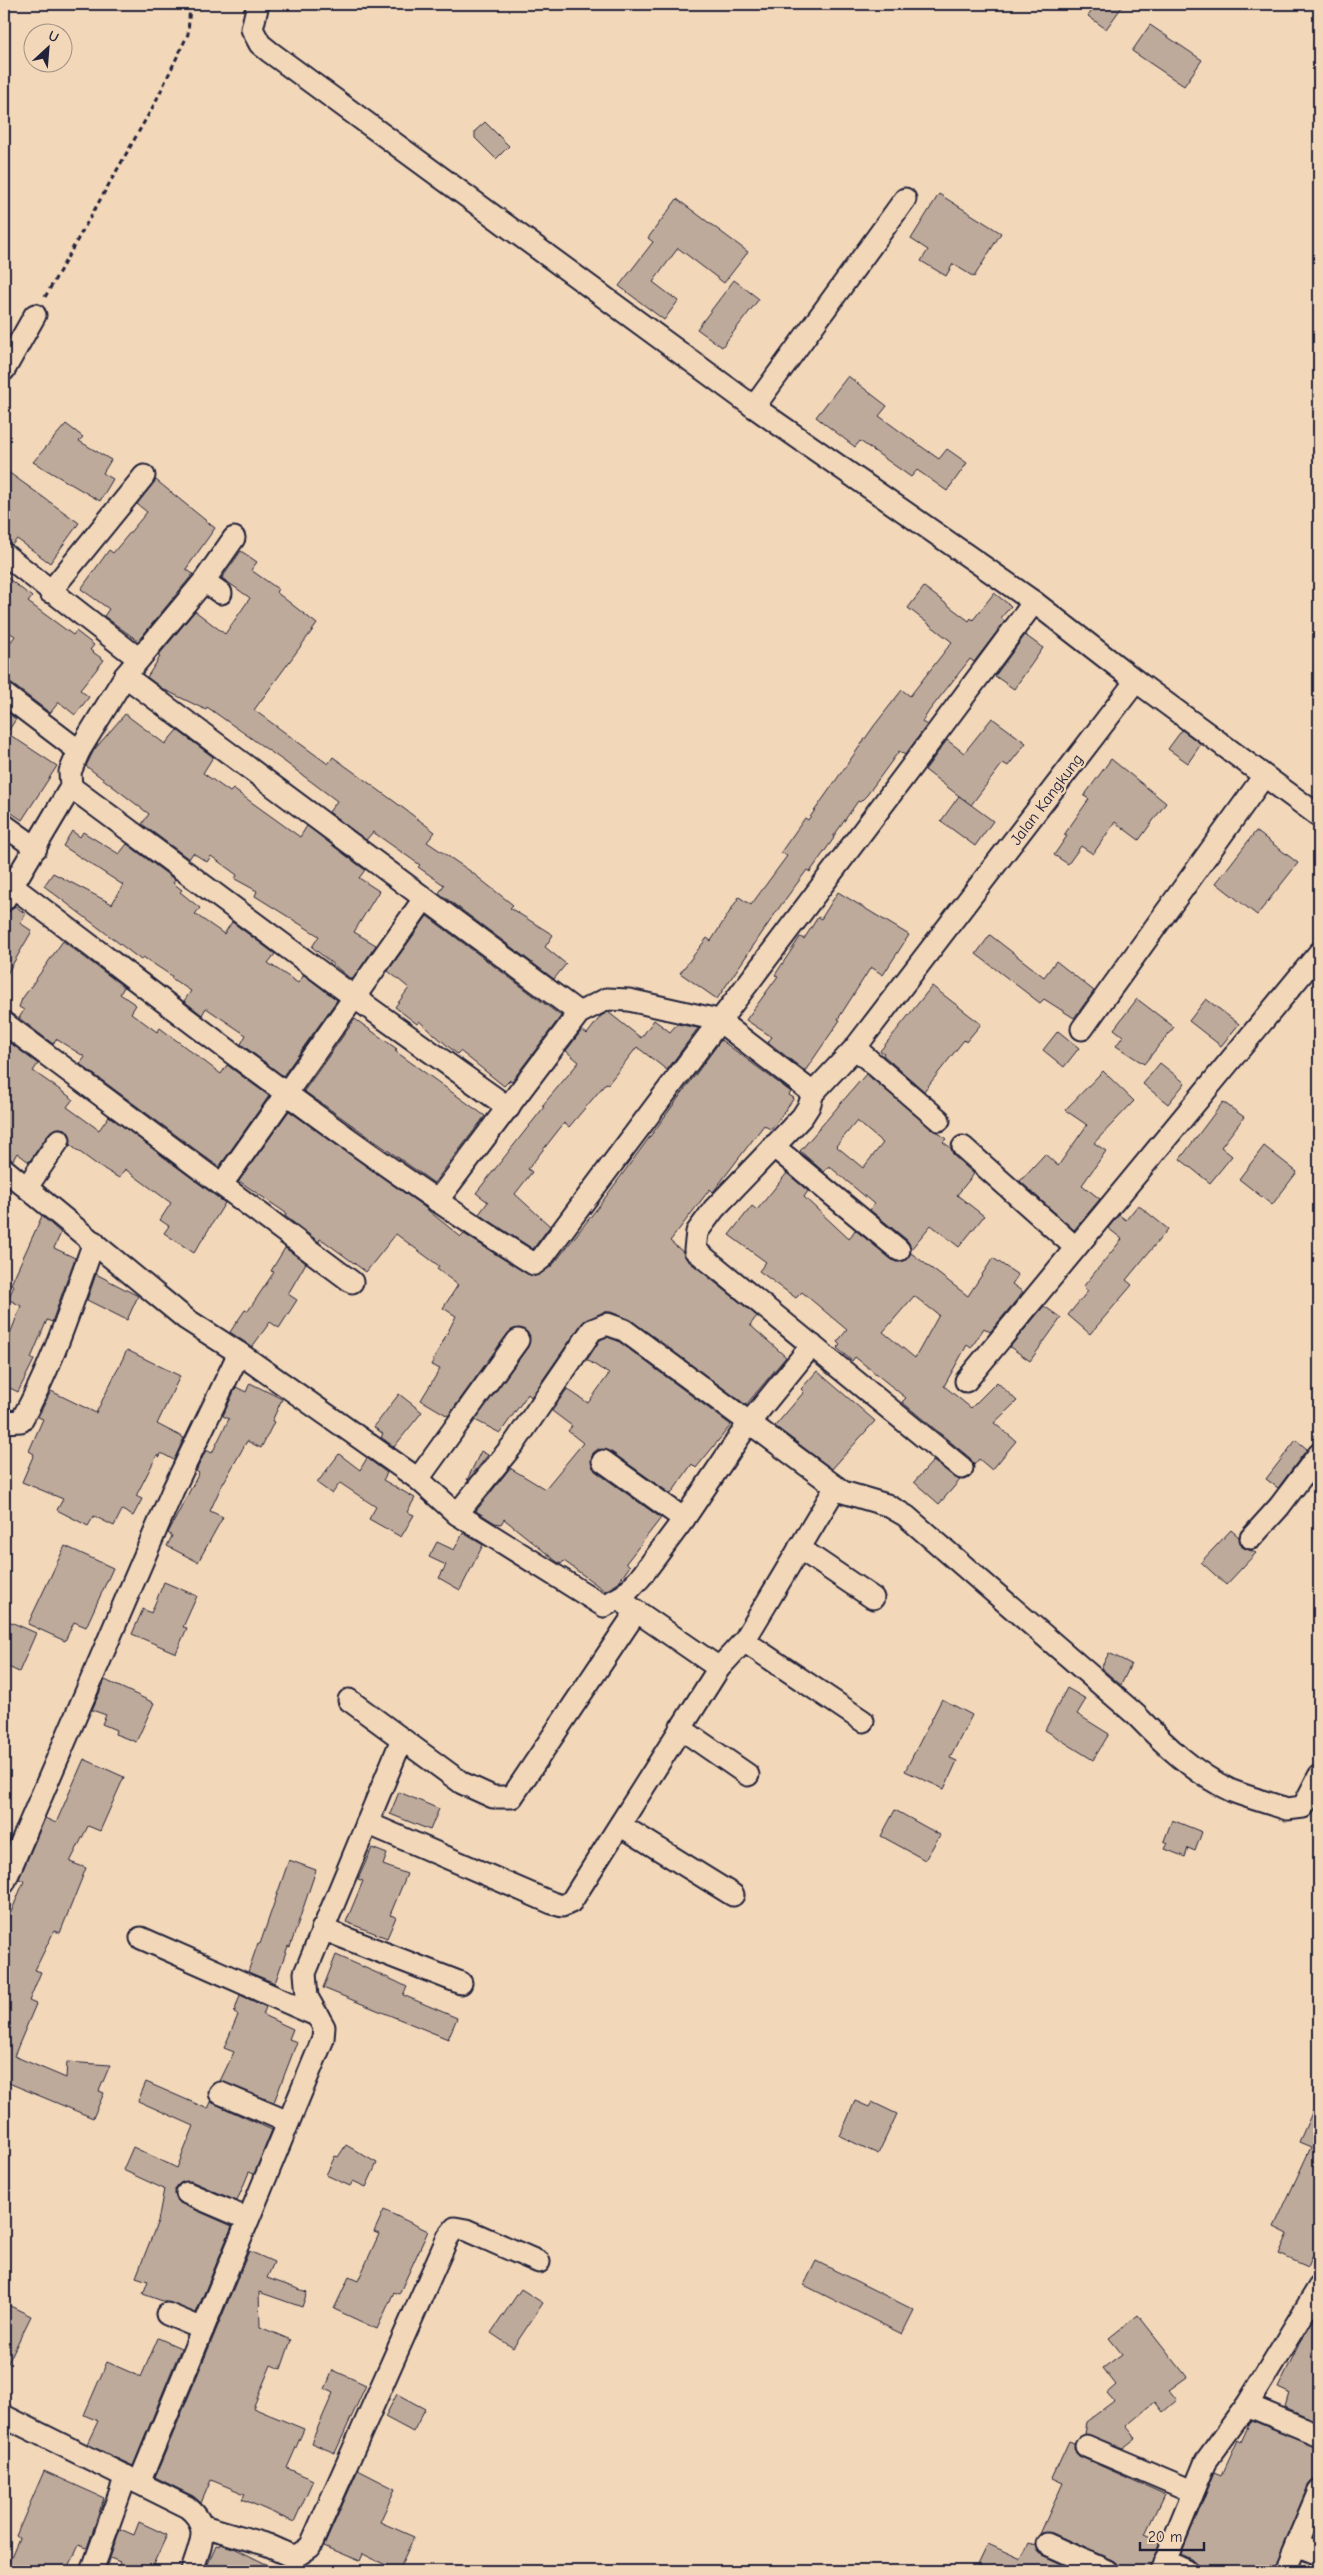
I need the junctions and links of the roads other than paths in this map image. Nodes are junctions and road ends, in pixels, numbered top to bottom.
1 (258, 4) edge
2 (905, 199) dead end
3 (35, 315) road end
4 (4, 370) edge
5 (754, 407) junction
6 (144, 476) dead end
7 (234, 538) dead end
8 (4, 554) edge
9 (204, 581) junction
10 (50, 592) junction
11 (221, 593) dead end
12 (1034, 602) junction
13 (140, 659) junction
14 (125, 676) junction
15 (1136, 681) junction
16 (4, 694) edge
17 (79, 751) junction
18 (1264, 776) junction
19 (71, 787) junction
20 (1319, 816) edge
21 (4, 825) edge
22 (36, 848) junction
23 (8, 893) edge
24 (424, 899) junction
25 (1319, 953) edge
26 (354, 997) junction
27 (579, 1013) junction
28 (718, 1020) junction
29 (4, 1024) edge
30 (1082, 1029) dead end
31 (855, 1048) junction
32 (813, 1093) junction
33 (286, 1094) junction
34 (509, 1108) junction
35 (939, 1120) dead end
36 (59, 1140) dead end
37 (773, 1146) junction
38 (963, 1147) dead end
39 (4, 1169) edge
40 (222, 1184) junction
41 (26, 1187) junction
42 (437, 1201) junction
43 (94, 1242) junction
44 (1075, 1247) junction
45 (899, 1250) dead end
46 (352, 1282) dead end
47 (518, 1340) dead end
48 (812, 1345) junction
49 (239, 1353) junction
50 (966, 1381) dead end
51 (4, 1422) edge
52 (748, 1424) junction
53 (1319, 1454) edge
54 (603, 1461) dead end
55 (962, 1468) dead end
56 (418, 1478) junction
57 (836, 1487) junction
58 (457, 1514) junction
59 (684, 1519) junction
60 (1251, 1538) dead end
61 (799, 1548) junction
62 (873, 1598) dead end
63 (617, 1599) junction
64 (636, 1612) junction
65 (744, 1641) junction
66 (719, 1668) junction
67 (349, 1700) dead end
68 (863, 1721) dead end
69 (680, 1728) junction
70 (402, 1739) junction
71 (748, 1775) dead end
72 (1319, 1776) edge
73 (367, 1823) junction
74 (620, 1825) junction
75 (4, 1882) edge
76 (733, 1894) dead end
77 (322, 1928) junction
78 (141, 1938) dead end
79 (461, 1983) dead end
80 (318, 2016) junction
81 (220, 2093) dead end
82 (288, 2122) junction
83 (187, 2193) dead end
84 (248, 2219) junction
85 (539, 2262) dead end
86 (1316, 2301) edge
87 (167, 2314) dead end
88 (203, 2329) junction
89 (1247, 2405) junction
90 (4, 2416) edge
91 (1319, 2435) edge
92 (1086, 2446) dead end
93 (132, 2480) junction
94 (1192, 2491) junction
95 (1319, 2492) edge
96 (203, 2526) junction
97 (1046, 2544) dead end
98 (1296, 2545) junction
99 (1319, 2554) edge
100 (1163, 2566) edge
101 (92, 2571) edge
102 (192, 2571) edge
103 (1107, 2571) edge
104 (1188, 2571) edge
105 (1285, 2571) edge

1 - 5 street
2 - 5 street
3 - 4 street
5 - 12 street
6 - 10 street
7 - 9 street
8 - 10 street
9 - 11 street
9 - 13 street
10 - 13 street
12 - 15 street
12 - 28 street
13 - 14 street
14 - 17 street
14 - 24 street
15 - 18 street
15 - 31 street, Jalan Kangkung
16 - 17 street
17 - 19 street
18 - 20 street
18 - 30 street
19 - 22 street
19 - 26 street
21 - 22 street
22 - 23 street
23 - 33 street
24 - 26 street
24 - 27 street
25 - 44 street
26 - 33 street
26 - 34 street
27 - 28 street
27 - 34 street
28 - 32 street
28 - 42 street
29 - 40 street
31 - 32 street, Jalan Kangkung
31 - 35 street
32 - 37 street, Jalan Kangkung
33 - 40 street
33 - 42 street
34 - 42 street
36 - 41 street
37 - 45 street
37 - 48 street, Jalan Kangkung
38 - 44 street
39 - 41 street
40 - 46 street
41 - 43 street
43 - 49 street
43 - 51 street
44 - 50 street
47 - 56 street
48 - 52 street
48 - 55 street
49 - 56 street
49 - 75 street
52 - 57 street
52 - 58 street
52 - 59 street
53 - 60 street
54 - 59 street
56 - 58 street
57 - 61 street
57 - 72 street
58 - 63 street
59 - 63 street
61 - 62 street
61 - 65 street
63 - 64 street
64 - 66 street
64 - 70 street
65 - 66 street
65 - 68 street
66 - 69 street
67 - 70 street
69 - 71 street
69 - 74 street
70 - 73 street
73 - 74 street
73 - 77 street
74 - 76 street
77 - 79 street
77 - 80 street
78 - 80 street
80 - 82 street
81 - 82 street
82 - 84 street
83 - 84 street
84 - 88 street
85 - 96 street
86 - 89 street
87 - 88 street
88 - 93 street
89 - 91 street
89 - 94 street
90 - 93 street
92 - 94 street
93 - 96 street
93 - 101 street
94 - 100 street
95 - 98 street
96 - 102 street
97 - 103 street
98 - 99 street
98 - 105 street
100 - 104 street

